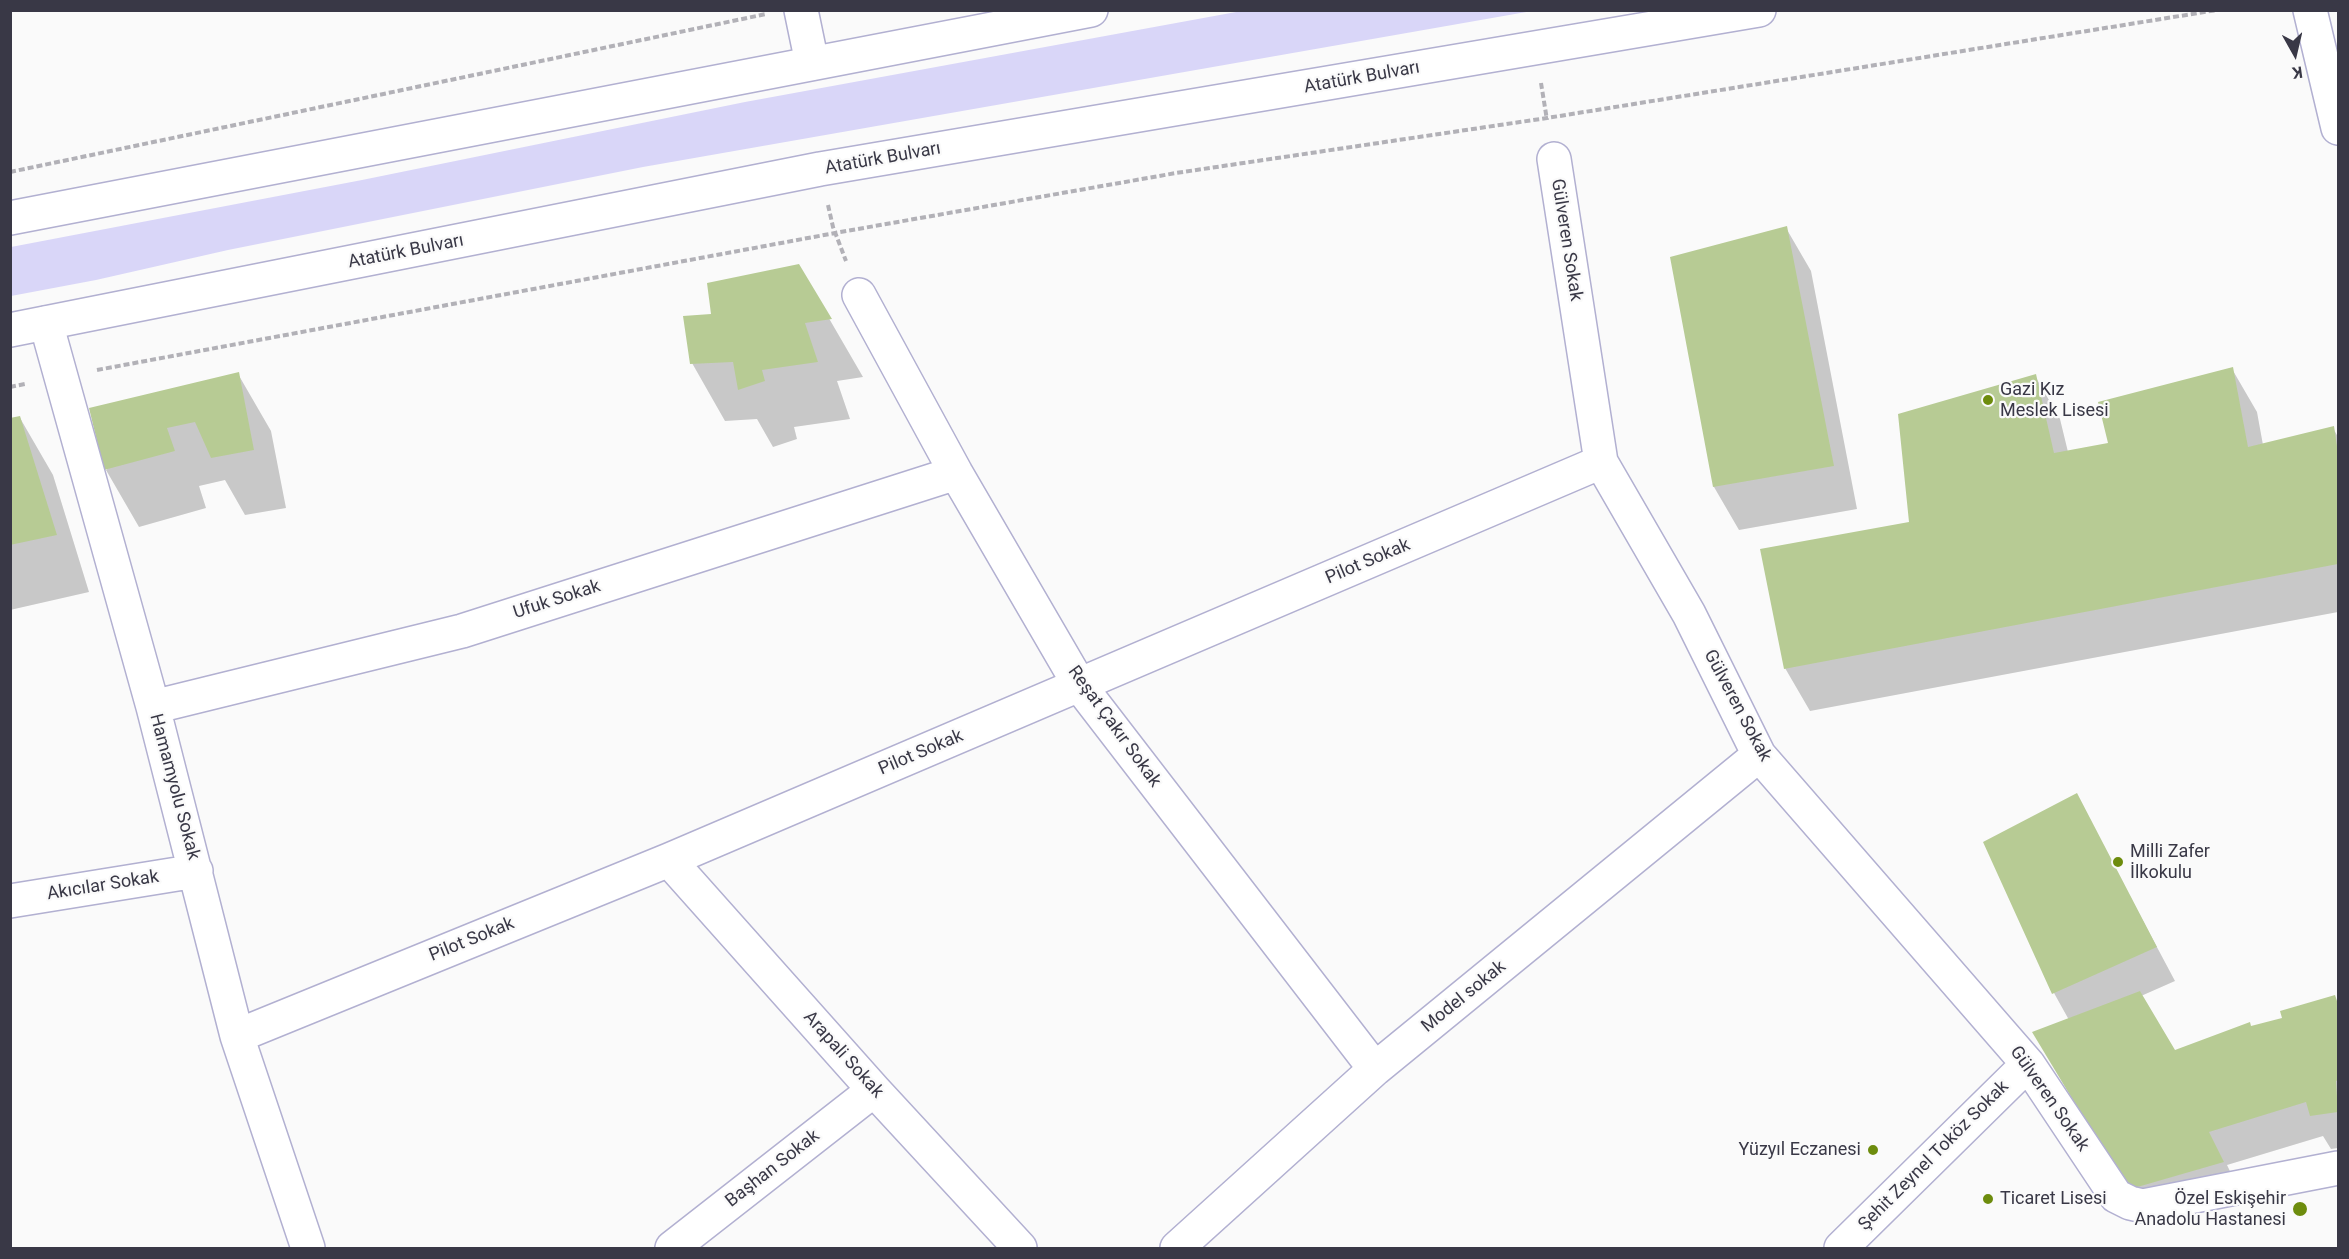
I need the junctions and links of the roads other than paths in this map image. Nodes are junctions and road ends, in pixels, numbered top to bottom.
1 (1091, 10) edge
2 (1759, 10) edge
3 (2310, 10) edge
4 (785, 12) edge
5 (812, 63) junction
6 (2338, 128) edge
7 (1554, 159) road end
8 (10, 218) edge
9 (859, 296) road end
10 (46, 323) junction
11 (10, 330) edge
12 (1601, 462) junction
13 (956, 473) junction
14 (1080, 686) junction
15 (153, 707) junction
16 (1759, 755) junction
17 (669, 860) junction
18 (196, 871) junction
19 (10, 901) edge
20 (237, 1036) junction
21 (2028, 1064) junction
22 (1375, 1069) junction
23 (874, 1090) junction
24 (2338, 1168) edge
25 (308, 1248) edge
26 (672, 1248) edge
27 (1020, 1248) edge
28 (1177, 1248) edge
29 (1841, 1248) edge

1 - 5 street
2 - 10 street, Atatürk Bulvarı
3 - 6 street
4 - 5 street
5 - 8 street
7 - 12 street, Gülveren Sokak
9 - 13 street, Reşat Çakır Sokak
10 - 11 street, Atatürk Bulvarı
10 - 15 street, Hamamyolu Sokak
12 - 14 street, Pilot Sokak
12 - 16 street, Gülveren Sokak
13 - 14 street, Reşat Çakır Sokak
13 - 15 street, Ufuk Sokak
14 - 17 street, Pilot Sokak
14 - 22 street, Reşat Çakır Sokak
15 - 18 street, Hamamyolu Sokak
16 - 21 street, Gülveren Sokak
16 - 22 street, Model sokak
17 - 20 street, Pilot Sokak
17 - 23 street, Arapali Sokak
18 - 19 street, Akıcılar Sokak
18 - 20 street, Hamamyolu Sokak
20 - 25 street, Hamamyolu Sokak
21 - 24 street, Gülveren Sokak
21 - 29 street, Şehit Zeynel Toköz Sokak
22 - 28 street, Model sokak
23 - 26 street, Başhan Sokak
23 - 27 street, Arapali Sokak

